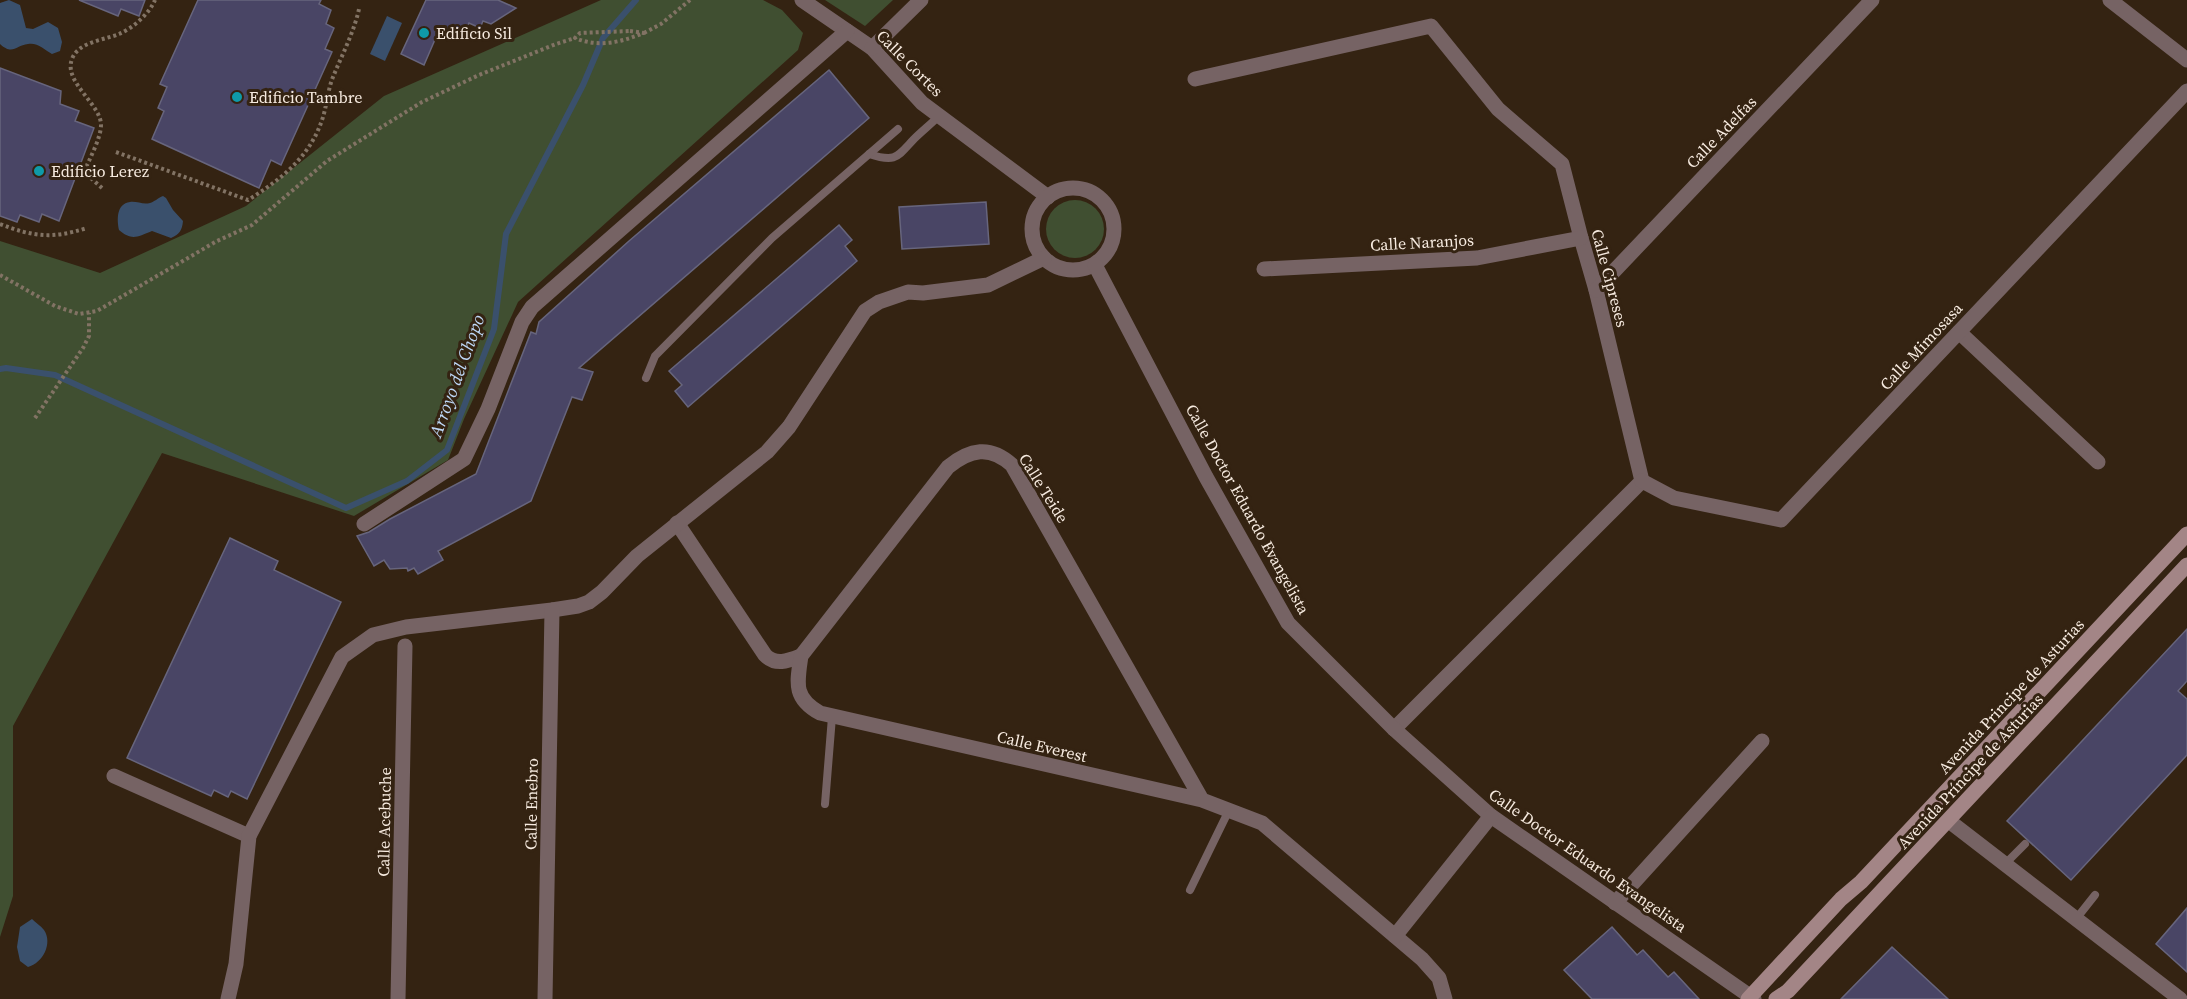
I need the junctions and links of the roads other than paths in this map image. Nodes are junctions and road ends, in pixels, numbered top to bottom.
1 (802, 0) edge
2 (921, 0) edge
3 (1872, 0) edge
4 (2118, 2) edge
5 (847, 31) junction
6 (872, 48) junction
7 (2187, 60) edge
8 (1195, 79) dead end
9 (2187, 91) edge
10 (939, 116) junction
11 (898, 129) dead end
12 (869, 154) junction
13 (1048, 196) junction
14 (1581, 238) junction
15 (1044, 258) junction
16 (1095, 265) junction
17 (1264, 269) dead end
18 (1596, 290) junction
19 (1959, 332) junction
20 (646, 378) dead end
21 (2098, 462) dead end
22 (1642, 481) junction
23 (677, 523) junction
24 (364, 524) dead end
25 (2187, 534) edge
26 (2187, 565) edge
27 (552, 610) junction
28 (405, 646) dead end
29 (801, 656) junction
30 (832, 717) junction
31 (1394, 729) junction
32 (1762, 741) dead end
33 (114, 776) dead end
34 (1202, 800) junction
35 (825, 804) dead end
36 (1229, 810) junction
37 (1491, 816) junction
38 (1949, 821) junction
39 (249, 836) junction
40 (2025, 844) dead end
41 (2005, 864) junction
42 (1190, 890) dead end
43 (2095, 895) dead end
44 (1615, 903) junction
45 (2076, 919) junction
46 (1395, 936) junction
47 (1751, 998) edge
48 (228, 999) edge
49 (398, 999) edge
50 (545, 999) edge
51 (1445, 999) edge
52 (1776, 999) edge
53 (2180, 999) edge

1 - 5 street, Calle Cortes
2 - 6 street
3 - 18 street, Calle Adelfas
4 - 7 street
5 - 6 street, Calle Cortes
5 - 24 street
6 - 10 street, Calle Cortes
8 - 14 street, Calle Cipreses
9 - 19 street, Calle Mimosasa
10 - 12 lane
10 - 13 street, Calle Cortes
11 - 12 lane
12 - 20 lane
13 - 15 street
13 - 16 street
14 - 17 street, Calle Naranjos
14 - 18 street, Calle Cipreses
15 - 16 street
15 - 23 street
16 - 31 street, Calle Doctor Eduardo Evangelista
18 - 22 street, Calle Cipreses
19 - 21 street
19 - 22 street, Calle Mimosasa
22 - 31 street
23 - 27 street
23 - 29 street
25 - 47 street, Avenida Principe de Asturias
26 - 38 street, Avenida Príncipe de Asturias
27 - 39 street
27 - 50 street, Calle Enebro
28 - 49 street, Calle Acebuche
29 - 30 street, Calle Everest
29 - 34 street, Calle Teide
30 - 34 street, Calle Everest
30 - 35 lane
31 - 37 street, Calle Doctor Eduardo Evangelista
32 - 44 street
33 - 39 street
34 - 36 street, Calle Everest
36 - 42 lane
36 - 46 street, Calle Everest
37 - 44 street, Calle Doctor Eduardo Evangelista
37 - 46 street
38 - 41 street
38 - 52 street, Avenida Príncipe de Asturias
39 - 48 street
40 - 41 lane
41 - 45 street
43 - 45 lane
44 - 47 street, Calle Doctor Eduardo Evangelista
45 - 53 street
46 - 51 street, Calle Everest

